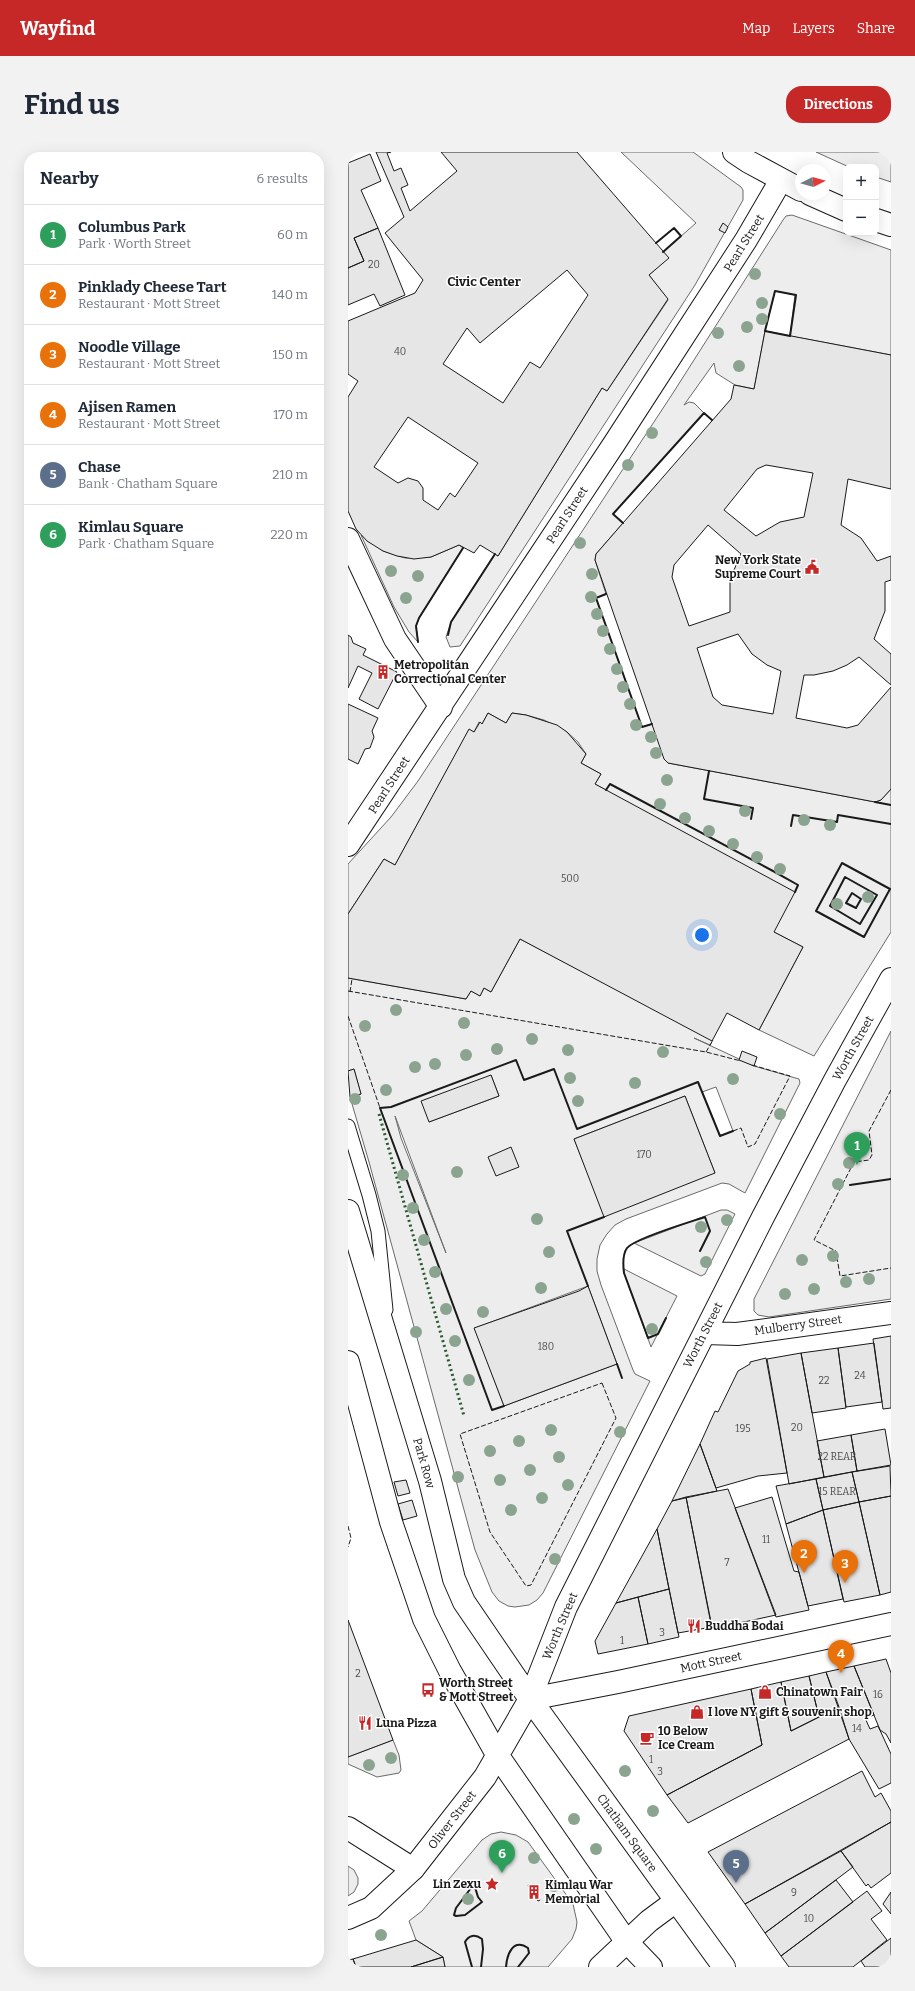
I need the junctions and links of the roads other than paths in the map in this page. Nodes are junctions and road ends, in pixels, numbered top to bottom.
1 (734, 152) edge
2 (781, 180) junction
3 (795, 187) edge
4 (824, 200) edge
5 (843, 209) edge
6 (879, 221) edge
7 (891, 225) edge
8 (348, 539) edge
9 (441, 707) junction
10 (348, 845) edge
11 (891, 979) edge
12 (348, 1126) edge
13 (348, 1211) edge
14 (891, 1313) edge
15 (705, 1333) junction
16 (390, 1352) junction
17 (348, 1362) edge
18 (891, 1624) edge
19 (530, 1699) junction
20 (498, 1756) junction
21 (348, 1828) edge
22 (413, 1869) junction
23 (676, 1901) junction
24 (348, 1918) edge
25 (626, 1941) junction
26 (600, 1967) edge
27 (651, 1967) edge
28 (724, 1967) edge

1 - 2 street
2 - 3 street
2 - 9 street, Pearl Street
4 - 5 street
6 - 7 street
8 - 9 street
9 - 10 street, Pearl Street
11 - 15 street, Worth Street
12 - 16 lane
13 - 16 street, Park Row
14 - 15 street, Mulberry Street
15 - 19 street, Worth Street
16 - 19 street, Park Row
17 - 20 street
18 - 19 street, Mott Street
19 - 20 street, Oliver Street
19 - 23 street, Chatham Square
20 - 22 street, Oliver Street
20 - 25 street
21 - 22 street
22 - 24 street, Oliver Street
23 - 25 street
23 - 28 street, Chatham Square
25 - 26 street
25 - 27 street

